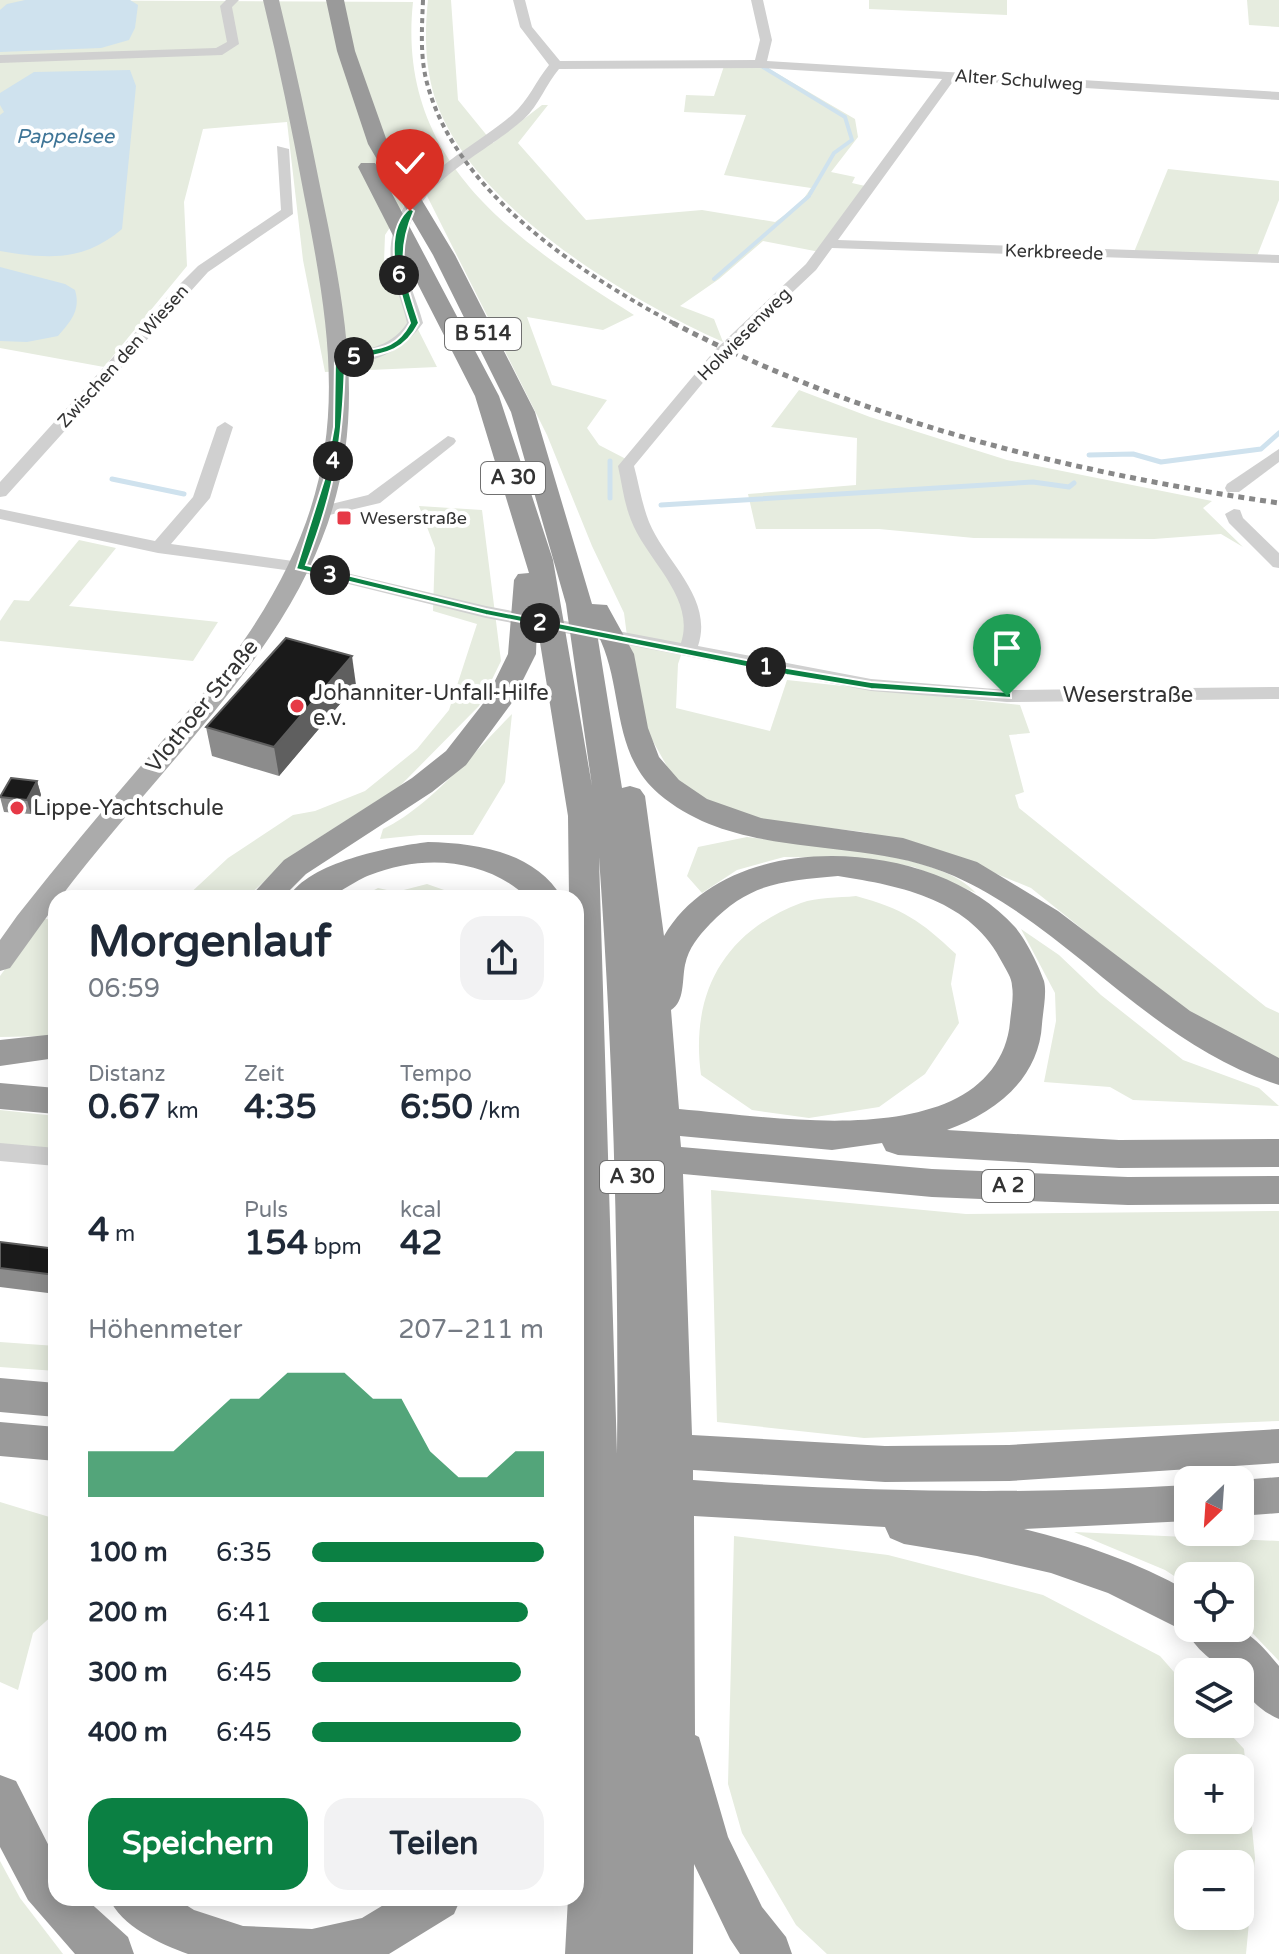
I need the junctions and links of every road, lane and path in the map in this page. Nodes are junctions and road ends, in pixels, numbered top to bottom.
1 (233, 0) edge
2 (271, 0) edge
3 (318, 0) edge
4 (335, 0) edge
5 (519, 0) edge
6 (757, 0) edge
7 (325, 52) dead end
8 (0, 59) edge
9 (760, 64) junction
10 (556, 65) junction
11 (951, 75) junction
12 (1279, 96) edge
13 (358, 148) dead end
14 (282, 149) dead end
15 (830, 244) junction
16 (1279, 259) edge
17 (340, 359) junction
18 (487, 396) junction
19 (523, 412) junction
20 (225, 427) dead end
21 (448, 441) dead end
22 (1279, 454) edge
23 (1233, 488) dead end
24 (0, 492) edge
25 (321, 512) junction
26 (0, 514) edge
27 (1234, 514) dead end
28 (158, 548) junction
29 (1279, 563) edge
30 (296, 574) junction
31 (527, 580) junction
32 (598, 611) junction
33 (687, 652) junction
34 (1279, 693) edge
35 (51, 890) edge
36 (272, 890) edge
37 (314, 890) edge
38 (538, 890) edge
39 (570, 890) edge
40 (48, 894) edge
41 (0, 961) edge
42 (660, 1039) junction
43 (48, 1047) edge
44 (0, 1053) edge
45 (0, 1060) edge
46 (48, 1063) edge
47 (1279, 1072) edge
48 (0, 1096) edge
49 (48, 1100) edge
50 (584, 1113) edge
51 (813, 1134) junction
52 (0, 1152) edge
53 (584, 1152) edge
54 (1279, 1153) edge
55 (48, 1156) edge
56 (1279, 1190) edge
57 (0, 1395) edge
58 (48, 1399) edge
59 (0, 1439) edge
60 (48, 1443) edge
61 (584, 1444) edge
62 (1279, 1446) edge
63 (584, 1490) edge
64 (1279, 1495) edge
65 (1254, 1497) edge
66 (1174, 1503) edge
67 (774, 1506) junction
68 (675, 1572) junction
69 (1174, 1606) edge
70 (1225, 1642) edge
71 (1279, 1698) edge
72 (0, 1797) edge
73 (48, 1892) edge
74 (59, 1906) edge
75 (145, 1906) edge
76 (425, 1906) edge
77 (575, 1906) edge
78 (111, 1954) edge
79 (577, 1954) edge
80 (588, 1954) edge
81 (629, 1954) edge
82 (670, 1954) edge
83 (769, 1954) edge

1 - 8 street
2 - 17 main road, Vlothoer Straße
3 - 7 highway
4 - 19 highway, B 514
5 - 10 street
6 - 9 street
9 - 10 street, Alter Schulweg
9 - 11 street, Alter Schulweg
10 - 17 street
11 - 12 street, Alter Schulweg
11 - 15 street, Holwiesenweg
13 - 18 highway, B 514
14 - 24 street, Zwischen den Wiesen
15 - 16 street, Kerkbreede
15 - 33 street, Holwiesenweg
17 - 25 main road, Vlothoer Straße
18 - 31 highway
18 - 80 highway, A 30
19 - 32 highway
19 - 81 highway, A 30
20 - 28 street
21 - 25 street
22 - 23 street
25 - 30 main road, Vlothoer Straße
26 - 28 street, Weserstraße
27 - 29 street
28 - 30 street, Weserstraße
30 - 33 street, Weserstraße
30 - 35 main road, Vlothoer Straße
31 - 36 highway
31 - 39 highway
32 - 42 highway
32 - 47 highway
33 - 34 street, Weserstraße
37 - 38 highway
40 - 41 main road, Vlothoer Straße
42 - 51 highway
42 - 68 highway
43 - 44 highway
45 - 46 highway
48 - 49 highway
50 - 51 highway
51 - 54 highway
52 - 55 street
53 - 56 highway, A 2
57 - 58 highway
59 - 60 highway
61 - 62 highway
63 - 67 highway
64 - 65 highway
66 - 67 highway
67 - 69 highway
68 - 82 highway
68 - 83 highway
70 - 71 highway
72 - 73 highway
74 - 78 highway
75 - 76 highway
77 - 79 highway

